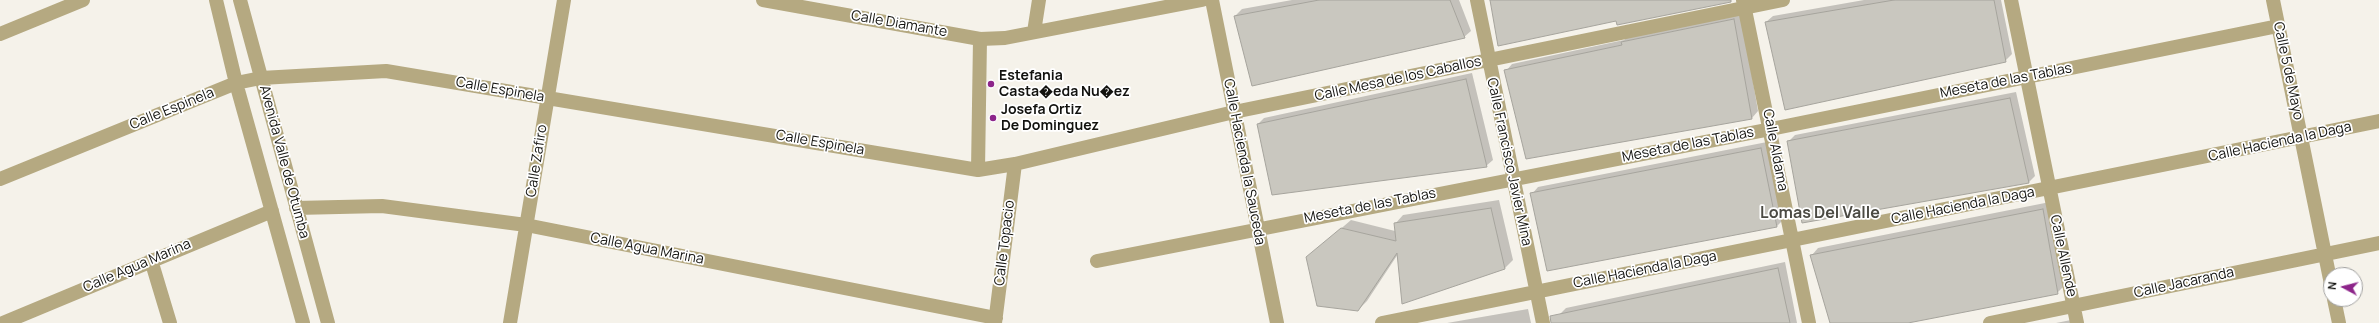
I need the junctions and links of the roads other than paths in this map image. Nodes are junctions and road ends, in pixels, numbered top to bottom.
1 (83, 0) edge
2 (216, 0) edge
3 (240, 0) edge
4 (564, 0) edge
5 (763, 0) edge
6 (1039, 0) edge
7 (1202, 0) edge
8 (1212, 0) edge
9 (1476, 0) edge
10 (1783, 0) edge
11 (2011, 0) edge
12 (2273, 0) edge
13 (1744, 3) edge
14 (2278, 26) junction
15 (1034, 32) junction
16 (0, 34) edge
17 (980, 39) junction
18 (1488, 60) junction
19 (2026, 77) junction
20 (261, 78) junction
21 (236, 83) junction
22 (547, 98) junction
23 (1234, 112) junction
24 (2379, 121) edge
25 (1771, 129) junction
26 (2301, 138) junction
27 (1015, 164) junction
28 (978, 170) junction
29 (0, 179) edge
30 (1514, 179) junction
31 (2049, 189) junction
32 (296, 208) junction
33 (272, 212) junction
34 (526, 225) junction
35 (1258, 228) junction
36 (1793, 240) junction
37 (2379, 243) edge
38 (2325, 254) junction
39 (151, 260) junction
40 (1097, 261) dead end
41 (2328, 267) edge
42 (1537, 292) junction
43 (2073, 306) junction
44 (2336, 307) edge
45 (996, 321) edge
46 (3, 323) edge
47 (170, 323) edge
48 (303, 323) edge
49 (328, 323) edge
50 (510, 323) edge
51 (1277, 323) edge
52 (1382, 323) edge
53 (1543, 323) edge
54 (1809, 323) edge
55 (1990, 323) edge
56 (2077, 323) edge
57 (2339, 323) edge

1 - 16 street
2 - 21 street, Avenida Valle de Otumba
3 - 20 street, Avenida Valle de Otumba
4 - 22 street, Calle Zafiro
5 - 17 street, Calle Diamante
6 - 15 street
7 - 15 street, Calle Diamante
8 - 23 street, Calle Hacienda la Sauceda
9 - 18 street, Calle Francisco Javier Mina
10 - 13 street, Calle Mesa de los Caballos
11 - 19 street, Calle Allende
12 - 14 street, Calle 5 de Mayo
13 - 18 street, Calle Mesa de los Caballos
13 - 25 street, Calle Aldama
14 - 19 street, Meseta de las Tablas
14 - 26 street, Calle 5 de Mayo
15 - 17 street, Calle Diamante
17 - 28 street
18 - 23 street, Calle Mesa de los Caballos
18 - 30 street, Calle Francisco Javier Mina
19 - 25 street, Meseta de las Tablas
19 - 31 street, Calle Allende
20 - 21 street, Calle Espinela
20 - 22 street, Calle Espinela
20 - 32 street, Avenida Valle de Otumba
21 - 29 street, Calle Espinela
21 - 33 street, Avenida Valle de Otumba
22 - 28 street, Calle Espinela
22 - 34 street, Calle Zafiro
23 - 27 street, Calle Mesa de los Caballos
23 - 35 street, Calle Hacienda la Sauceda
24 - 26 street, Calle Hacienda la Daga
25 - 30 street, Meseta de las Tablas
25 - 36 street, Calle Aldama
26 - 31 street, Calle Hacienda la Daga
26 - 38 street, Calle 5 de Mayo
27 - 28 street, Calle Espinela
27 - 45 street, Calle Topacio
30 - 35 street, Meseta de las Tablas
30 - 42 street, Calle Francisco Javier Mina
31 - 36 street, Calle Hacienda la Daga
31 - 43 street, Calle Allende
32 - 34 street, Calle Agua Marina
32 - 49 street, Avenida Valle de Otumba
33 - 39 street, Calle Agua Marina
33 - 48 street, Avenida Valle de Otumba
34 - 45 street, Calle Agua Marina
34 - 50 street, Calle Zafiro
35 - 40 street, Meseta de las Tablas
35 - 51 street, Calle Hacienda la Sauceda
36 - 42 street, Calle Hacienda la Daga
36 - 54 street, Calle Aldama
37 - 38 street, Calle Jacaranda
38 - 41 street, Calle 5 de Mayo
38 - 43 street, Calle Jacaranda
39 - 46 street, Calle Agua Marina
39 - 47 street
42 - 52 street, Calle Hacienda la Daga
42 - 53 street, Calle Francisco Javier Mina
43 - 55 street, Calle Jacaranda
43 - 56 street, Calle Allende
44 - 57 street

